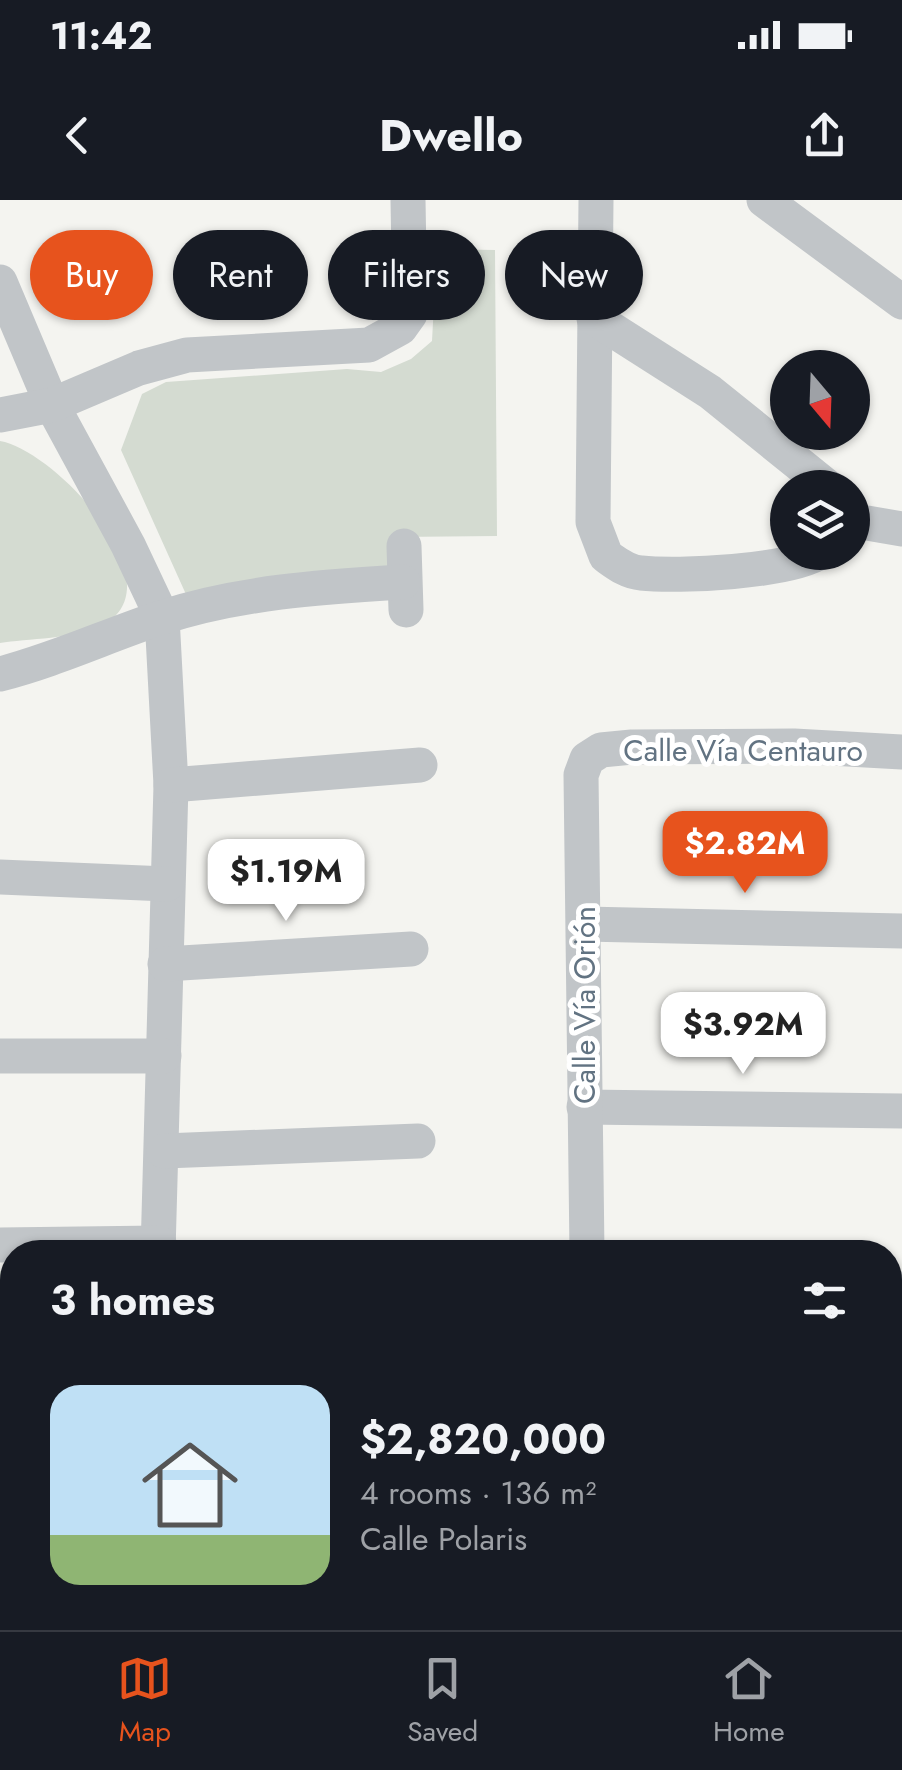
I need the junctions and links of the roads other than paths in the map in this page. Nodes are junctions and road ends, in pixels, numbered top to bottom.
1 (408, 200) edge
2 (596, 200) edge
3 (764, 200) edge
4 (595, 230) edge
5 (0, 282) edge
6 (902, 302) edge
7 (594, 320) edge
8 (597, 320) edge
9 (52, 405) junction
10 (0, 415) edge
11 (807, 470) edge
12 (404, 546) dead end
13 (770, 567) edge
14 (162, 617) junction
15 (0, 674) edge
16 (902, 752) edge
17 (587, 760) joint
18 (420, 765) dead end
19 (171, 785) junction
20 (0, 877) edge
21 (167, 884) junction
22 (586, 924) junction
23 (902, 932) edge
24 (411, 949) dead end
25 (165, 964) junction
26 (0, 1056) edge
27 (164, 1056) junction
28 (584, 1107) junction
29 (902, 1111) edge
30 (418, 1141) dead end
31 (164, 1152) junction
32 (159, 1240) edge
33 (587, 1240) edge

1 - 9 street
2 - 4 street
3 - 6 street
5 - 9 street
7 - 13 street
8 - 11 street
9 - 10 street
9 - 14 street
12 - 14 street
14 - 15 street
14 - 19 street
16 - 17 street, Calle Vía Centauro
17 - 22 street, Calle Vía Orión
18 - 19 street
19 - 21 street
20 - 21 street
21 - 25 street
22 - 23 street
22 - 28 street, Calle Vía Orión
24 - 25 street
25 - 27 street
26 - 27 street
27 - 31 street
28 - 29 street
28 - 33 street, Calle Vía Orión
30 - 31 street
31 - 32 street

